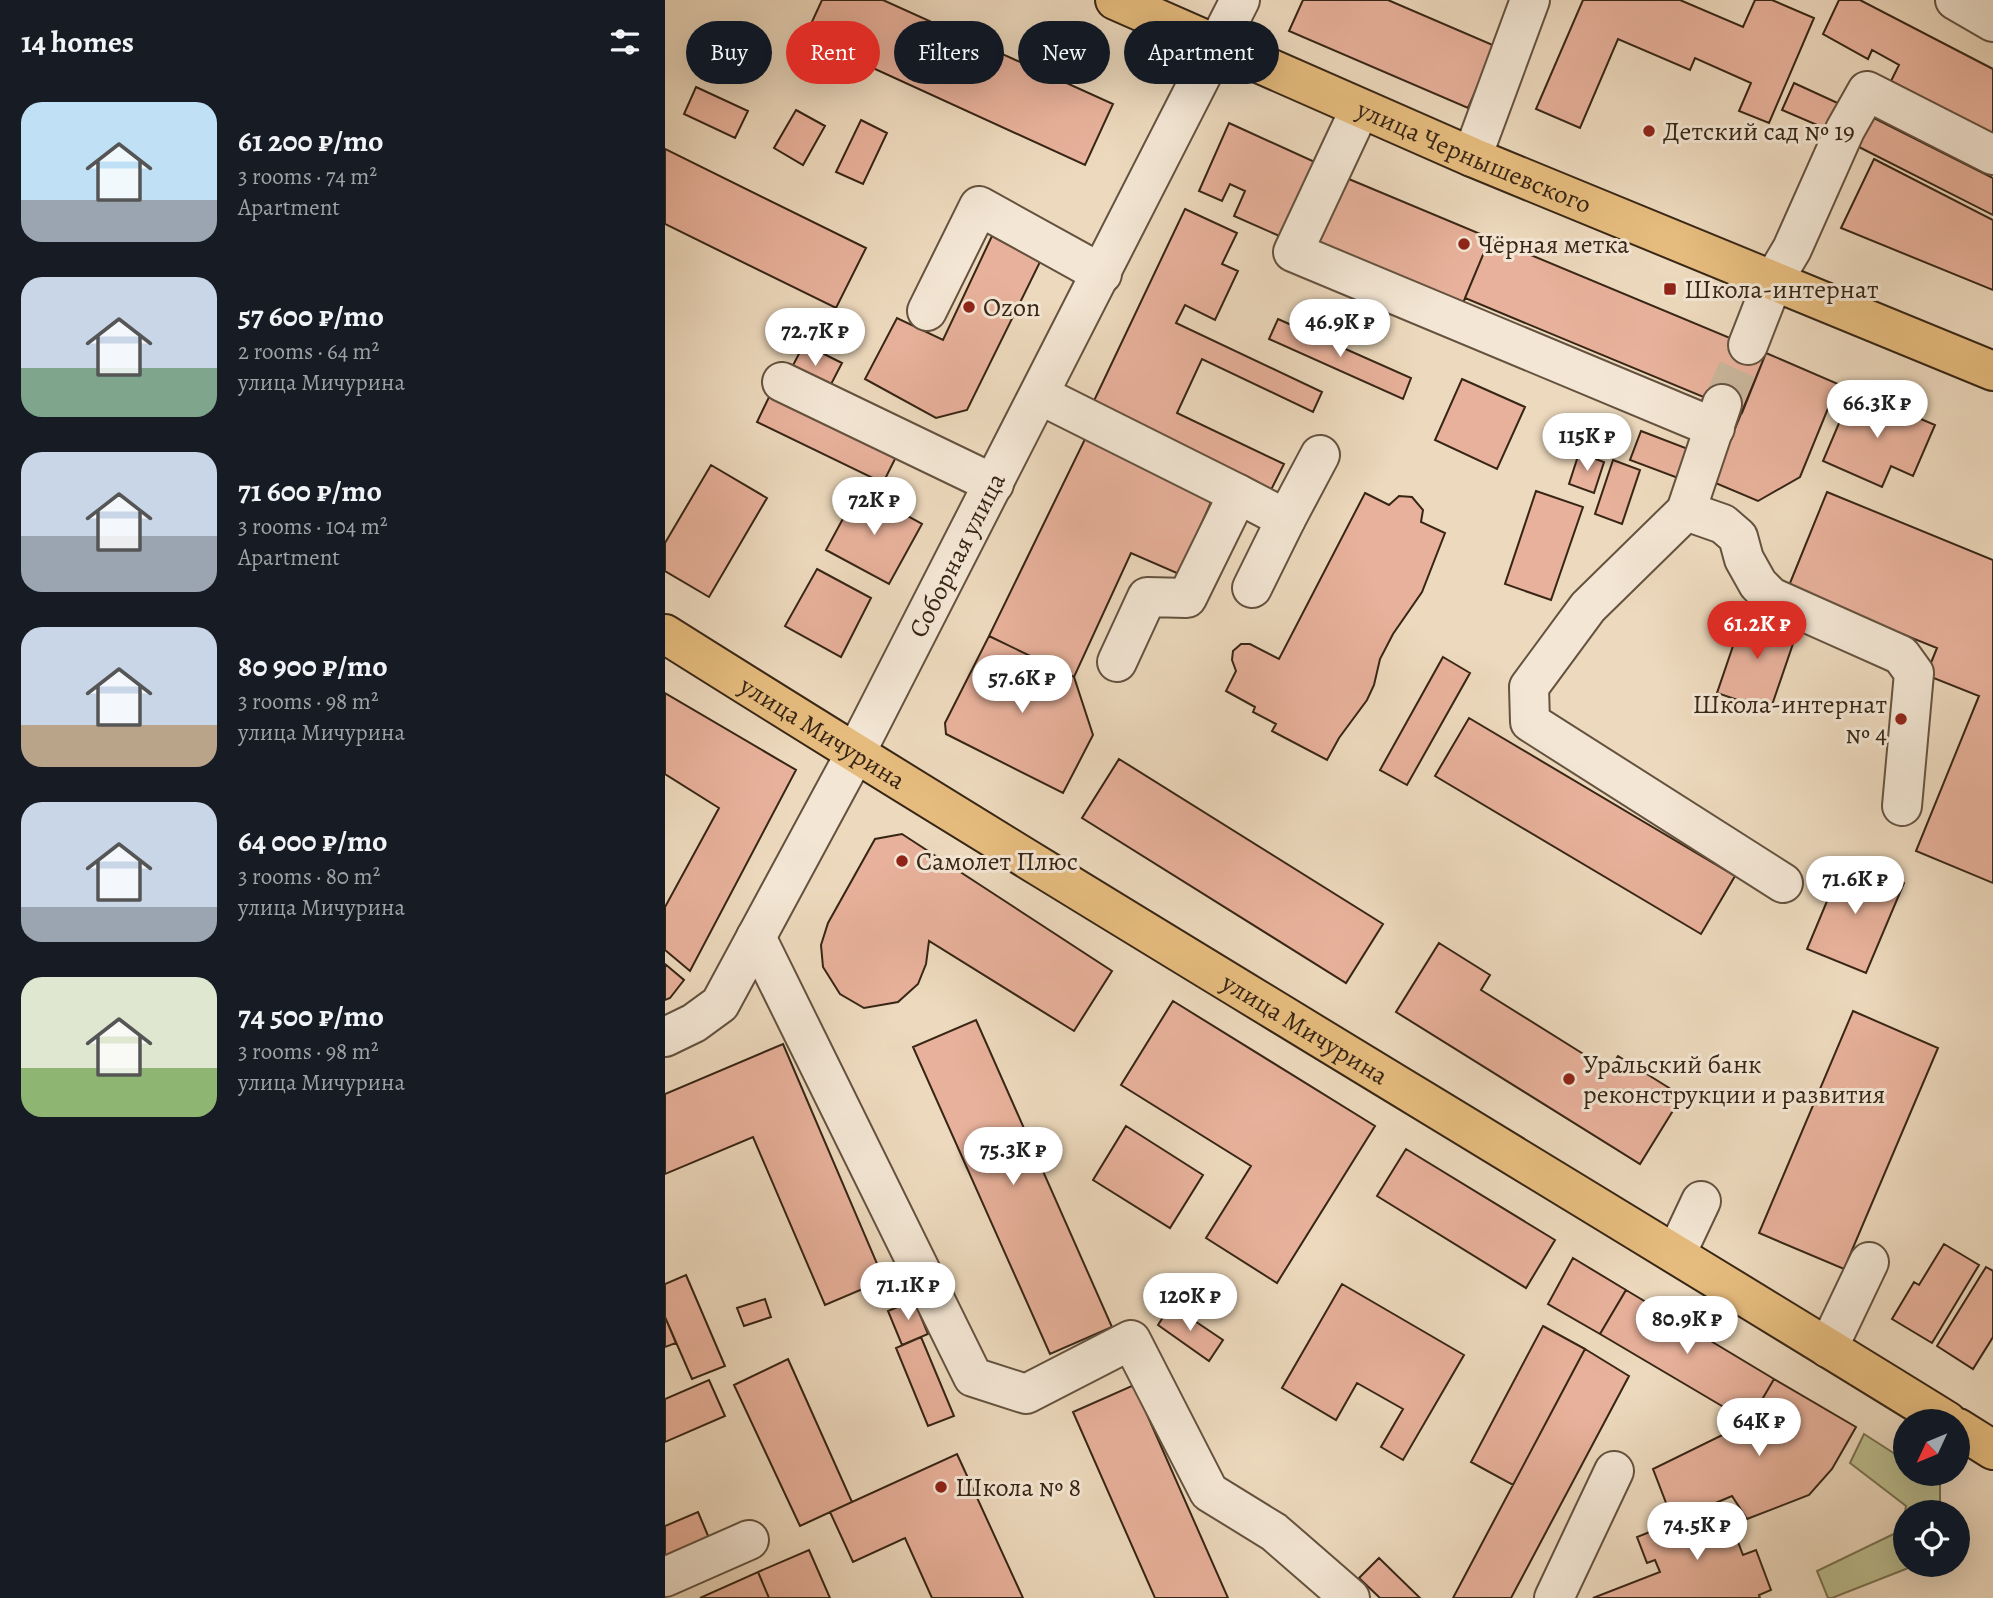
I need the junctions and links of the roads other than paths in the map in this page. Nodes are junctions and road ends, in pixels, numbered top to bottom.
1 (1115, 0) edge
2 (1240, 0) edge
3 (1530, 0) edge
4 (1955, 0) edge
5 (1162, 21) edge
6 (1230, 21) edge
7 (1993, 22) edge
8 (1279, 73) edge
9 (1198, 84) edge
10 (1360, 109) junction
11 (1993, 155) edge
12 (1472, 157) junction
13 (1101, 274) junction
14 (1773, 281) junction
15 (927, 311) dead end
16 (1748, 345) tunnel mouth
17 (1993, 371) edge
18 (782, 382) dead end
19 (1040, 395) junction
20 (1320, 455) dead end
21 (994, 484) junction
22 (1238, 494) junction
23 (1686, 511) junction
24 (1286, 519) junction
25 (1252, 588) dead end
26 (665, 634) edge
27 (1117, 663) dead end
28 (855, 754) junction
29 (1902, 806) dead end
30 (1783, 883) dead end
31 (756, 937) junction
32 (665, 1037) edge
33 (1701, 1200) dead end
34 (1676, 1254) junction
35 (1869, 1262) dead end
36 (1828, 1348) junction
37 (1927, 1409) edge
38 (1971, 1436) edge
39 (1993, 1450) edge
40 (1614, 1471) dead end
41 (749, 1540) dead end
42 (665, 1577) edge
43 (1350, 1598) edge
44 (1554, 1598) edge

1 - 5 main road, улица Чернышевского
2 - 6 street, Соборная улица
3 - 12 street
4 - 7 street
8 - 10 main road, улица Чернышевского
9 - 13 street, Соборная улица
10 - 12 main road, улица Чернышевского
10 - 23 street
11 - 14 street
12 - 14 main road, улица Чернышевского
13 - 15 street
13 - 19 street, Соборная улица
14 - 16 street
14 - 17 main road, улица Чернышевского
18 - 21 street
19 - 21 street, Соборная улица
19 - 22 street
20 - 24 street
21 - 28 street, Соборная улица
22 - 24 street
22 - 27 street
23 - 29 street
23 - 30 street
24 - 25 street
26 - 28 main road, улица Мичурина
28 - 31 street, Соборная улица
28 - 34 main road, улица Мичурина
31 - 32 street, Соборная улица
31 - 43 street
33 - 34 street
34 - 36 main road, улица Мичурина
35 - 36 street
36 - 37 main road, улица Мичурина
38 - 39 main road
40 - 44 street
41 - 42 street

